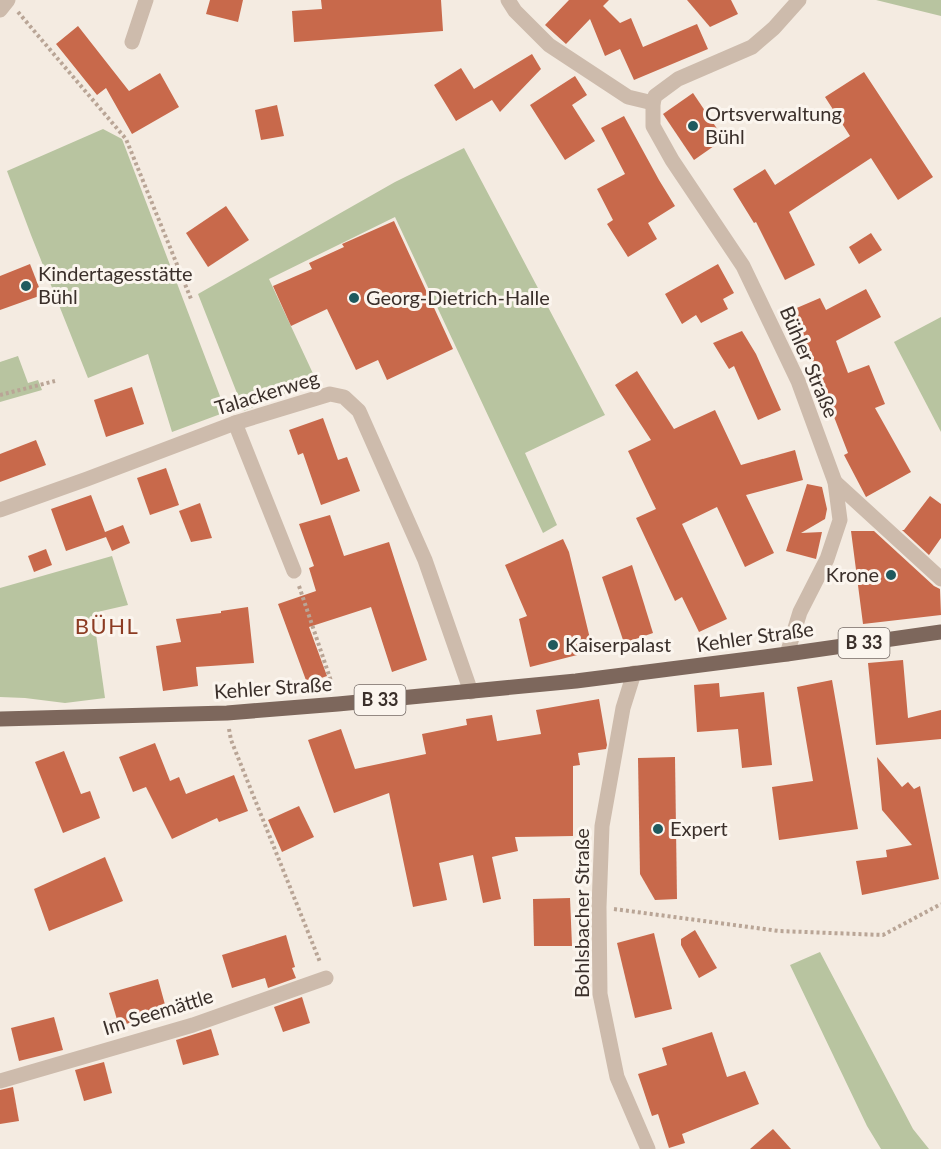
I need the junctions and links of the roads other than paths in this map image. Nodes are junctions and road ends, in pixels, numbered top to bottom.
1 (8, 0) edge
2 (146, 0) edge
3 (508, 0) edge
4 (799, 0) edge
5 (0, 10) edge
6 (132, 42) dead end
7 (653, 103) junction
8 (235, 423) junction
9 (835, 482) junction
10 (0, 510) edge
11 (294, 572) road end
12 (941, 579) edge
13 (941, 632) edge
14 (787, 654) junction
15 (634, 674) junction
16 (471, 692) junction
17 (0, 719) edge
18 (326, 978) road end
19 (0, 1081) edge
20 (648, 1149) edge

1 - 5 street
2 - 6 street
3 - 7 street
4 - 7 street
7 - 9 street, Bühler Straße
8 - 10 street, Talackerweg
8 - 11 street
8 - 16 street, Talackerweg
9 - 12 street
9 - 14 street, Bühler Straße
13 - 14 main road, Kehler Straße / B 33
14 - 15 main road, Kehler Straße / B 33
15 - 16 main road, Kehler Straße / B 33
15 - 20 street, Bohlsbacher Straße
16 - 17 main road, Kehler Straße / B 33
18 - 19 street, Im Seemättle

